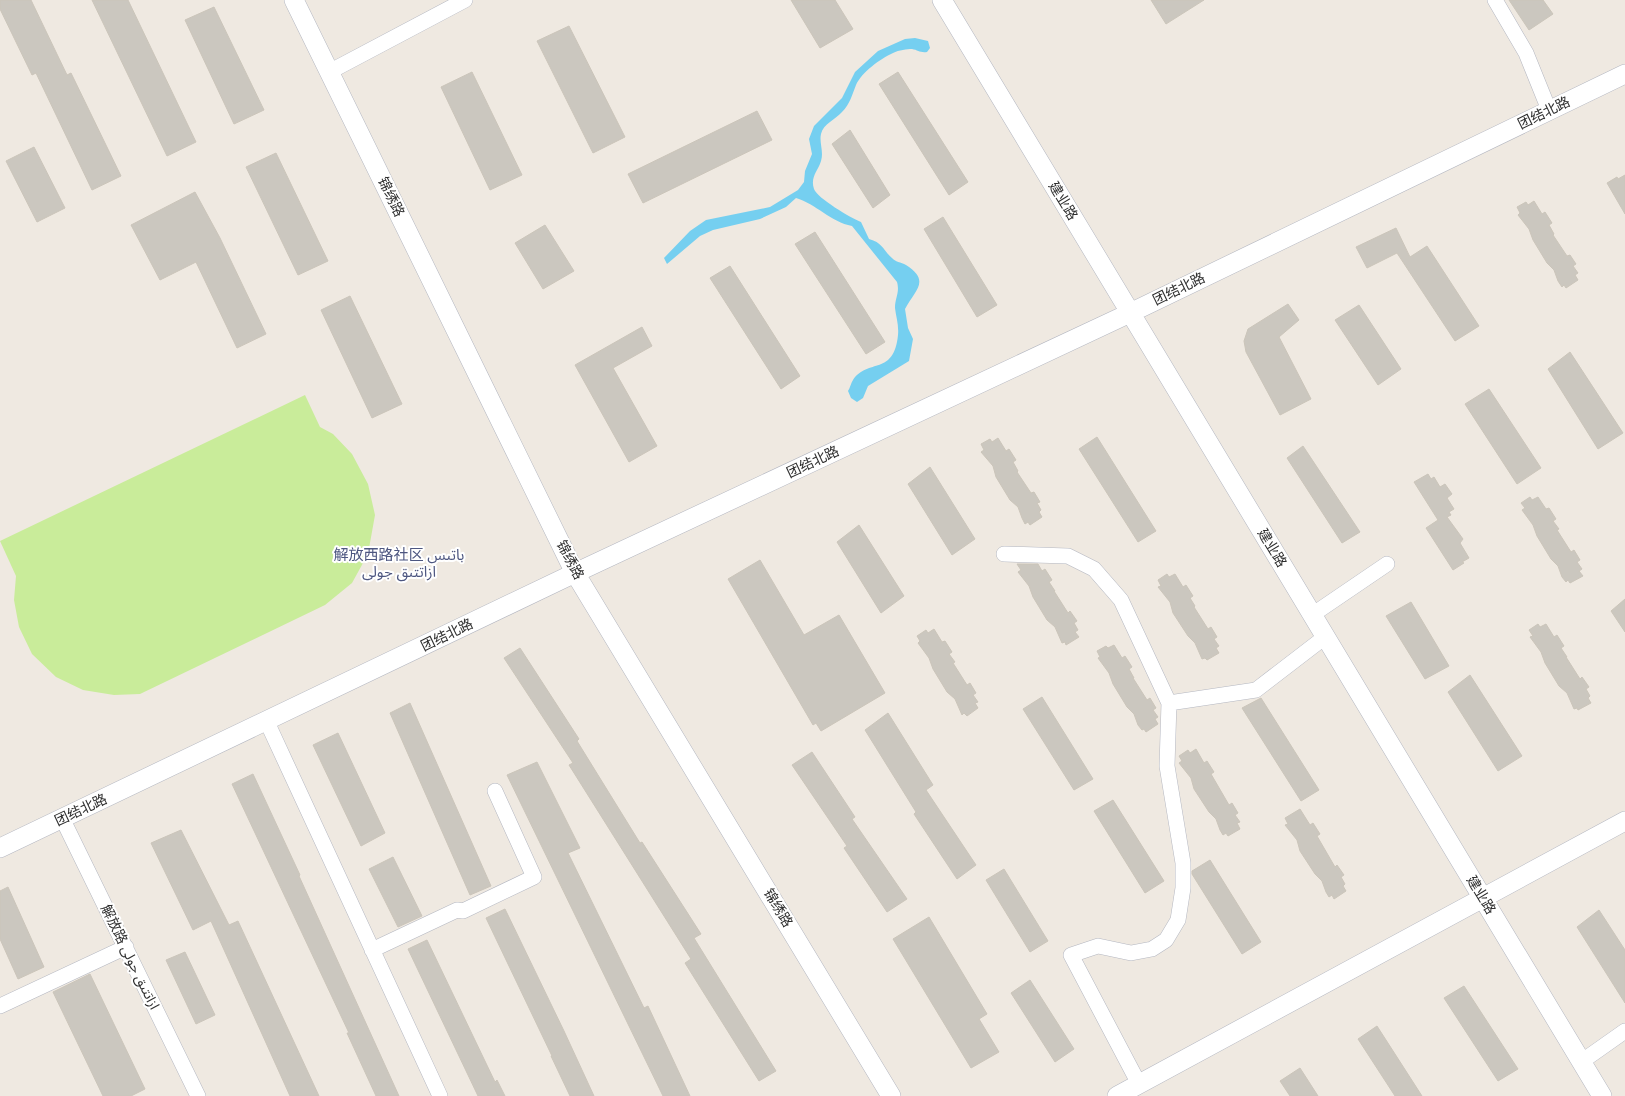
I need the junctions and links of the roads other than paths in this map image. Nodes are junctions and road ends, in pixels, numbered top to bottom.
1 (294, 0) edge
2 (465, 0) edge
3 (942, 0) edge
4 (1495, 0) edge
5 (329, 72) junction
6 (1625, 74) edge
7 (1549, 110) junction
8 (1130, 313) junction
9 (1004, 554) dead end
10 (1387, 564) dead end
11 (576, 573) junction
12 (1312, 615) junction
13 (1325, 637) junction
14 (1168, 704) junction
15 (267, 722) junction
16 (495, 791) dead end
17 (62, 818) junction
18 (1625, 821) edge
19 (0, 848) edge
20 (1482, 898) junction
21 (126, 947) junction
22 (372, 950) junction
23 (0, 1006) edge
24 (1625, 1031) edge
25 (1581, 1062) junction
26 (1139, 1084) junction
27 (198, 1096) edge
28 (440, 1096) edge
29 (891, 1096) edge
30 (1117, 1096) edge
31 (1602, 1096) edge

1 - 5 street, 锦绣路
2 - 5 street
3 - 8 street, 建业路
4 - 7 street
5 - 11 street, 锦绣路
6 - 7 street, 团结北路
7 - 8 street, 团结北路
8 - 11 street, 团结北路
8 - 12 street, 建业路
9 - 14 street
10 - 12 street
11 - 15 street, 团结北路
11 - 29 street, 锦绣路
12 - 13 street, 建业路
13 - 14 street
13 - 20 street, 建业路
14 - 26 street
15 - 17 street, 团结北路
15 - 22 street
16 - 22 street
17 - 19 street, 团结北路
17 - 21 street, 解放路 ازاتتىق جولى
18 - 20 street
20 - 25 street, 建业路
20 - 26 street
21 - 23 street
21 - 27 street, 解放路 ازاتتىق جولى
22 - 28 street
24 - 25 street
25 - 31 street, 建业路
26 - 30 street

